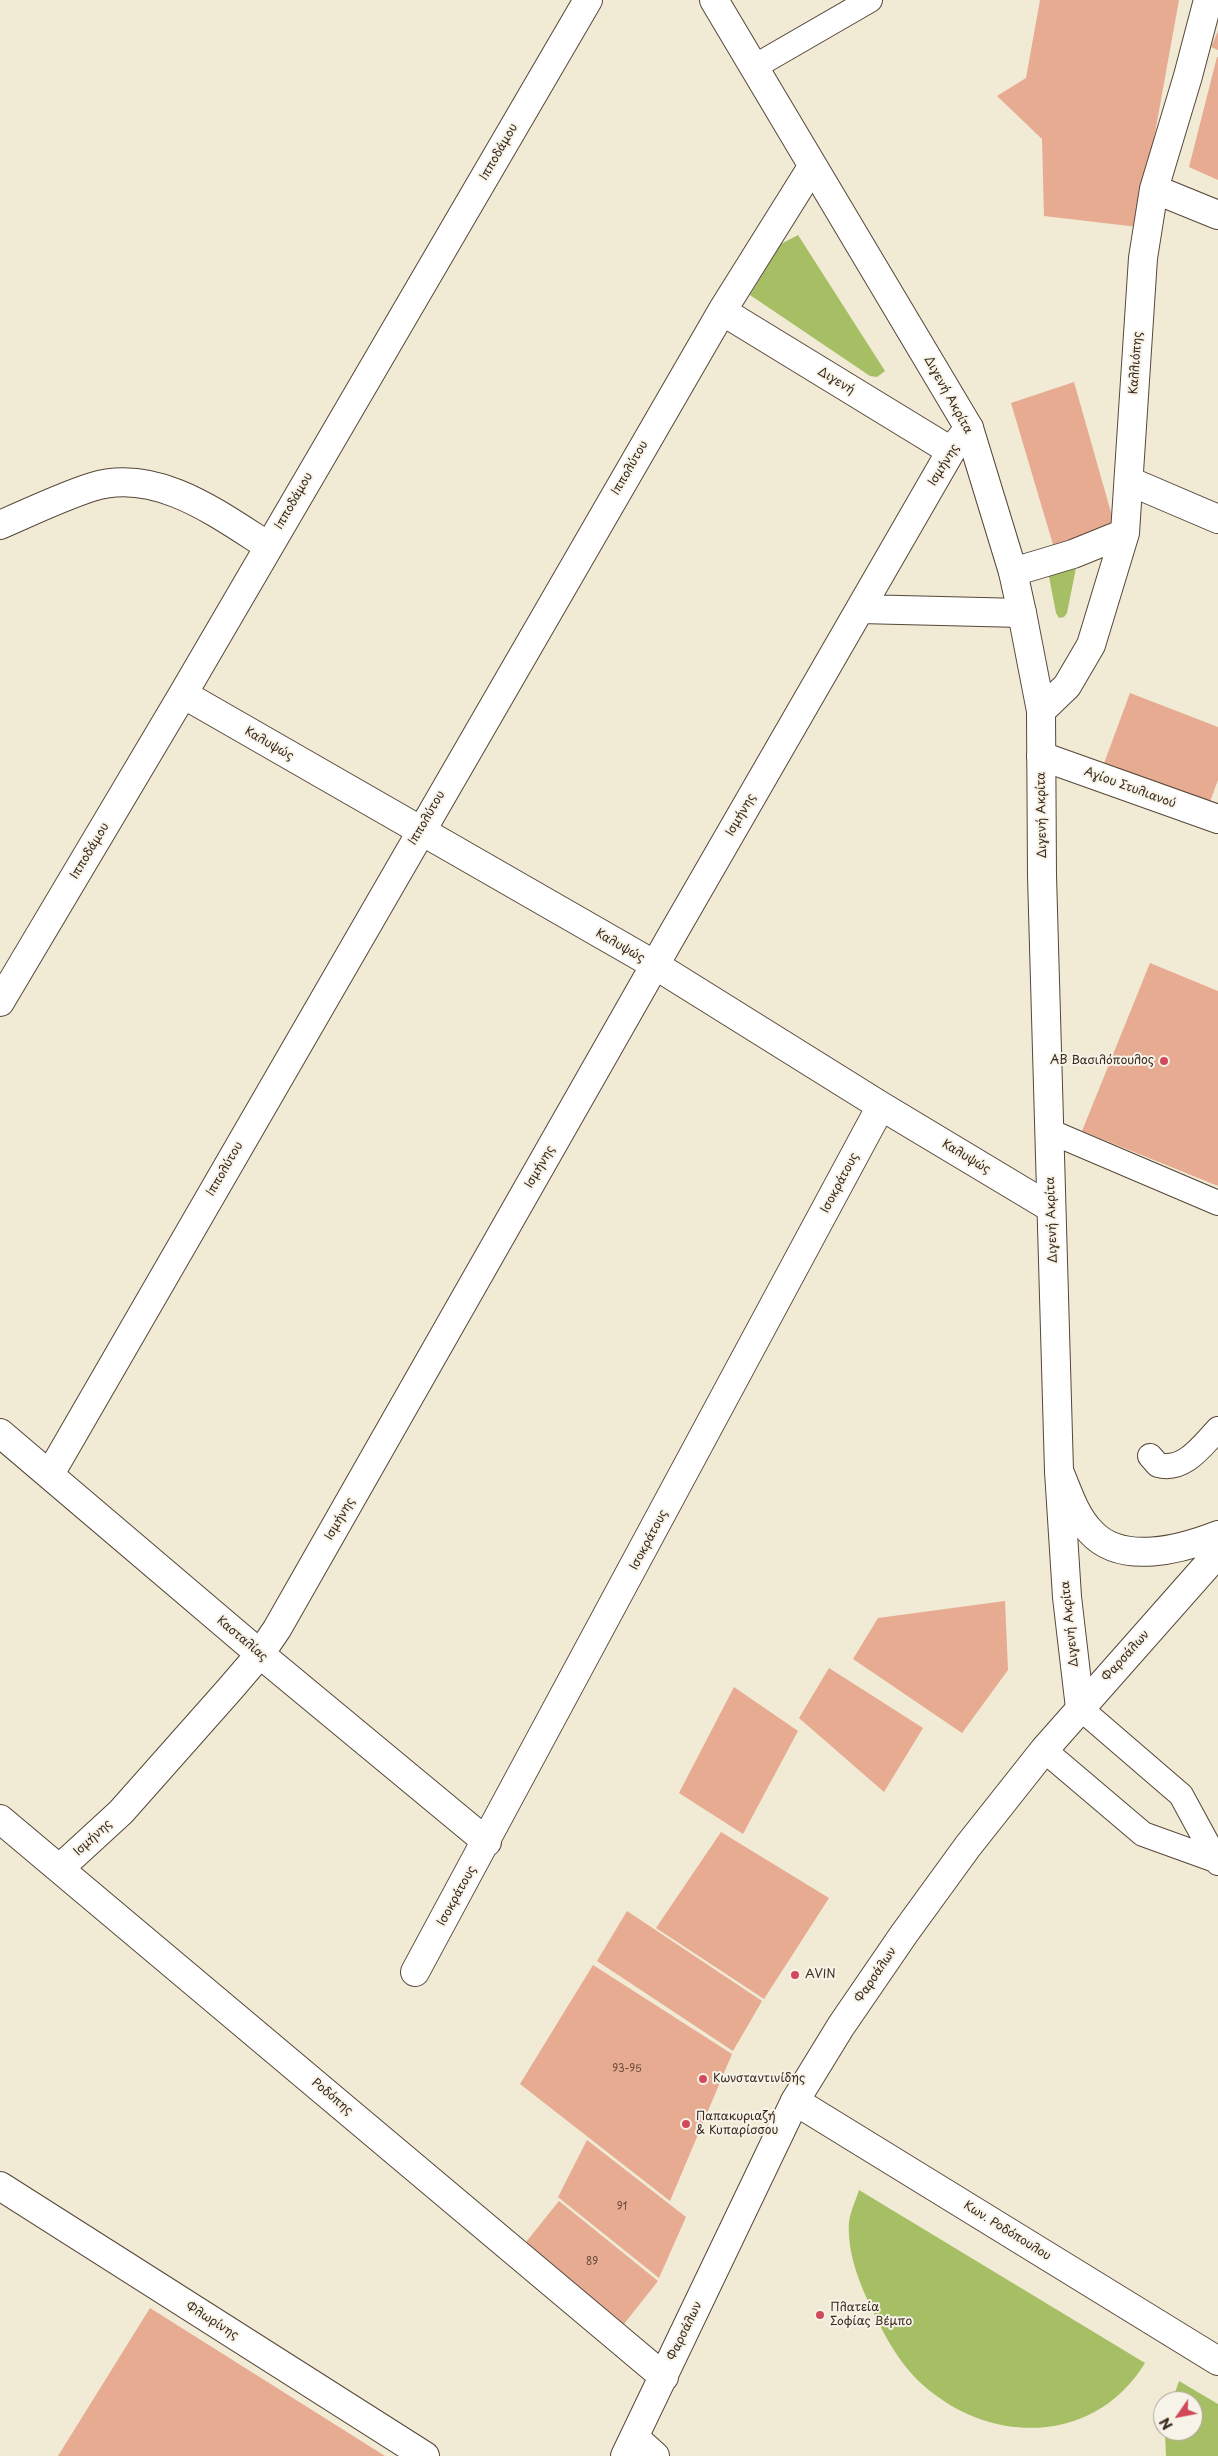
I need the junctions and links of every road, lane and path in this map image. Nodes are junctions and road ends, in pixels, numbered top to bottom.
1 (588, 0) edge
2 (714, 0) edge
3 (870, 0) edge
4 (1208, 0) edge
5 (837, 8) edge
6 (754, 67) junction
7 (812, 167) junction
8 (1154, 189) junction
9 (1218, 215) edge
10 (722, 311) junction
11 (968, 428) junction
12 (951, 451) junction
13 (1129, 481) junction
14 (1218, 520) edge
15 (0, 525) edge
16 (1125, 533) junction
17 (268, 546) junction
18 (1013, 572) junction
19 (860, 609) junction
20 (1022, 613) junction
21 (183, 694) junction
22 (1041, 711) junction
23 (1041, 756) junction
24 (1218, 819) edge
25 (419, 832) junction
26 (655, 966) junction
27 (0, 1002) edge
28 (881, 1106) junction
29 (1049, 1131) junction
30 (1218, 1203) edge
31 (1051, 1208) junction
32 (1218, 1429) edge
33 (0, 1433) edge
34 (1150, 1456) dead end
35 (1059, 1471) junction
36 (50, 1474) junction
37 (1218, 1535) edge
38 (1218, 1553) edge
39 (260, 1654) junction
40 (1080, 1708) junction
41 (1044, 1750) junction
42 (0, 1820) edge
43 (487, 1842) junction
44 (1216, 1861) edge
45 (60, 1868) junction
46 (416, 1972) dead end
47 (795, 2101) junction
48 (0, 2186) edge
49 (1218, 2361) edge
50 (664, 2377) junction
51 (630, 2447) edge
52 (425, 2456) edge
53 (655, 2456) edge

1 - 17 street, Ιπποδάμου
2 - 6 street, Διγενή Ακρίτα
3 - 5 lane
4 - 8 street, Καλλιόπης
5 - 6 lane
6 - 7 street, Διγενή Ακρίτα
7 - 10 street, Ιππολύτου
7 - 11 street, Διγενή Ακρίτα
8 - 9 street
8 - 13 street, Καλλιόπης
10 - 12 street, Διγενή
10 - 25 street, Ιππολύτου
11 - 12 street, Ισμήνης
11 - 18 street, Διγενή Ακρίτα
12 - 19 street, Ισμήνης
13 - 14 street
13 - 16 street, Καλλιόπης
15 - 17 street
16 - 18 street
16 - 22 street, Καλλιόπης
17 - 21 street, Ιπποδάμου
18 - 20 street, Διγενή Ακρίτα
19 - 20 street
19 - 26 street, Ισμήνης
20 - 22 street, Διγενή Ακρίτα
21 - 25 street, Καλυψώς
21 - 27 street, Ιπποδάμου
22 - 23 street, Διγενή Ακρίτα
23 - 24 street, Αγίου Στυλιανού
23 - 29 street, Διγενή Ακρίτα
25 - 26 street, Καλυψώς
25 - 36 street, Ιππολύτου
26 - 28 street, Καλυψώς
26 - 39 street, Ισμήνης
28 - 31 street, Καλυψώς
28 - 43 street, Ισοκράτους
29 - 30 lane
29 - 31 street, Διγενή Ακρίτα
31 - 35 street, Διγενή Ακρίτα
32 - 34 lane
33 - 36 street, Κασταλίας
35 - 37 street
35 - 40 street, Διγενή Ακρίτα
36 - 39 street, Κασταλίας
38 - 40 street, Φαρσάλων
39 - 43 street, Κασταλίας
39 - 45 street, Ισμήνης
40 - 41 street, Φαρσάλων
40 - 44 lane
41 - 44 lane
41 - 47 street, Φαρσάλων
42 - 45 street, Ροδόπης
43 - 46 street, Ισοκράτους
45 - 50 street, Ροδόπης
47 - 49 street, Κων. Ροδόπουλου
47 - 50 street, Φαρσάλων
48 - 52 street, Φλωρίνης
50 - 51 street, Φαρσάλων
51 - 53 street

